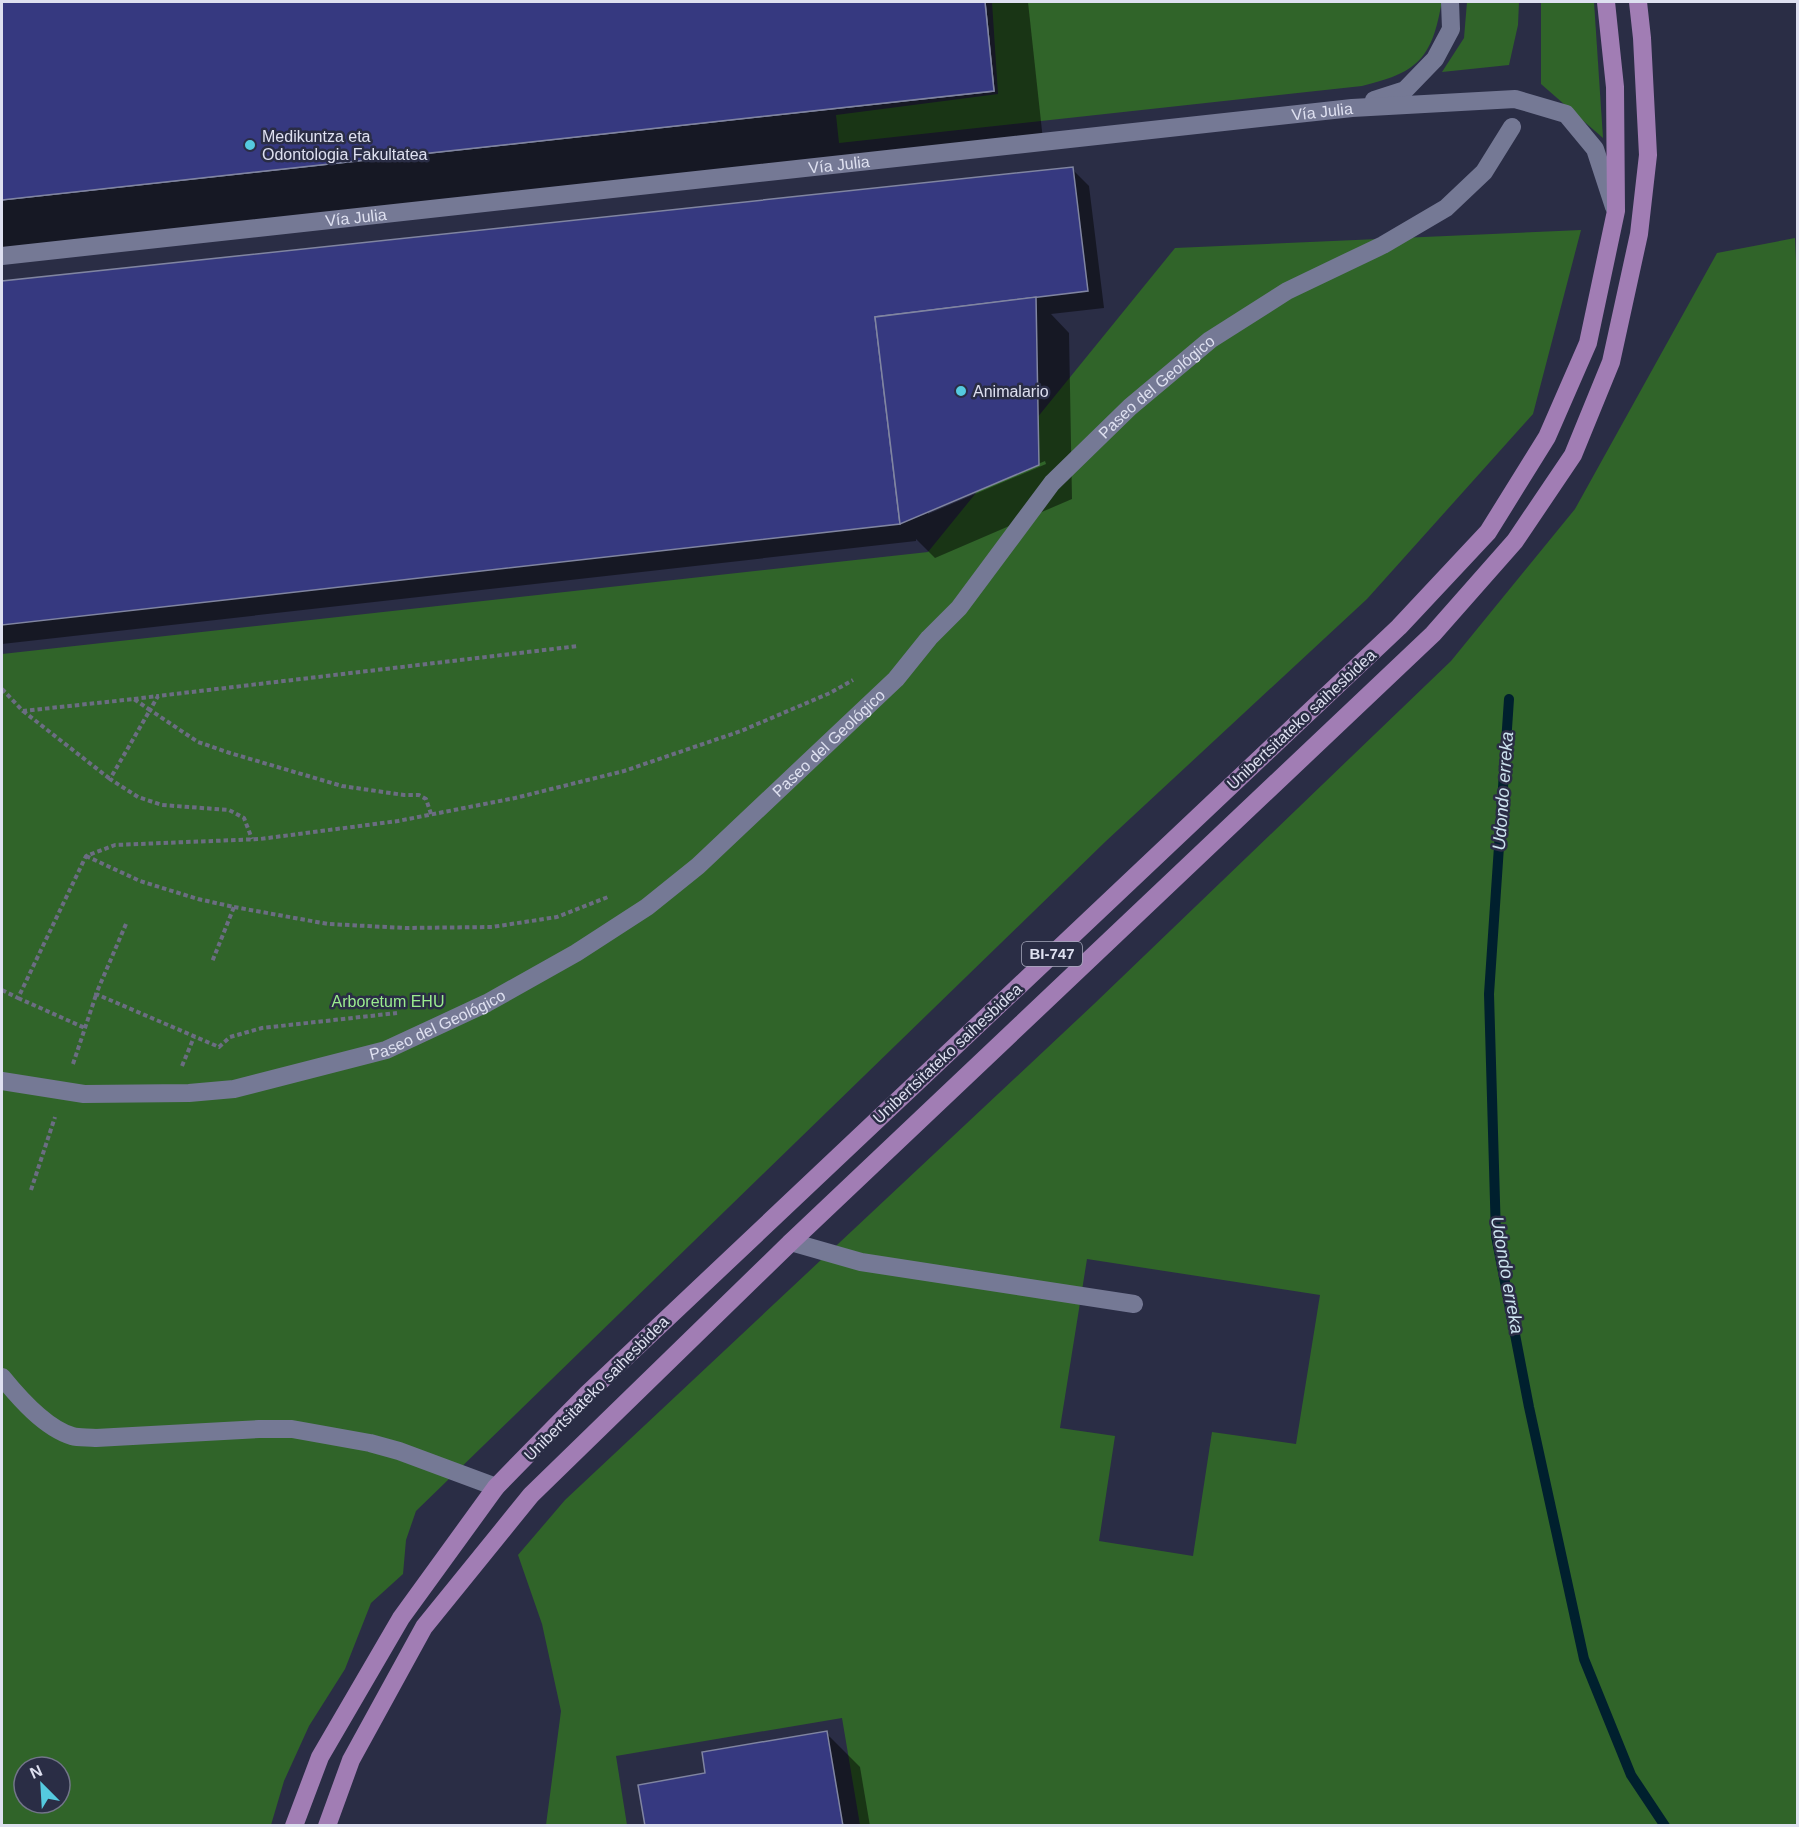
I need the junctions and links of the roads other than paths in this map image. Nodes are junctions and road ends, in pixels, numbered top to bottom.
1 (1450, 2) edge
2 (1606, 2) edge
3 (1638, 2) edge
4 (1352, 108) junction
5 (1512, 127) dead end
6 (1616, 211) junction
7 (2, 256) edge
8 (2, 1081) edge
9 (791, 1242) junction
10 (1134, 1304) dead end
11 (2, 1377) edge
12 (496, 1488) junction
13 (294, 1826) edge
14 (327, 1826) edge

1 - 4 street
2 - 6 main road, Unibertsitateko saihesbidea / BI-747
3 - 9 main road, Unibertsitateko saihesbidea / BI-747
4 - 6 street, Vía Julia
4 - 7 street, Vía Julia
5 - 8 street, Paseo del Geológico
6 - 12 main road, Unibertsitateko saihesbidea / BI-747
9 - 10 street
9 - 14 main road, Unibertsitateko saihesbidea / BI-747
11 - 12 street
12 - 13 main road, Unibertsitateko saihesbidea / BI-747

